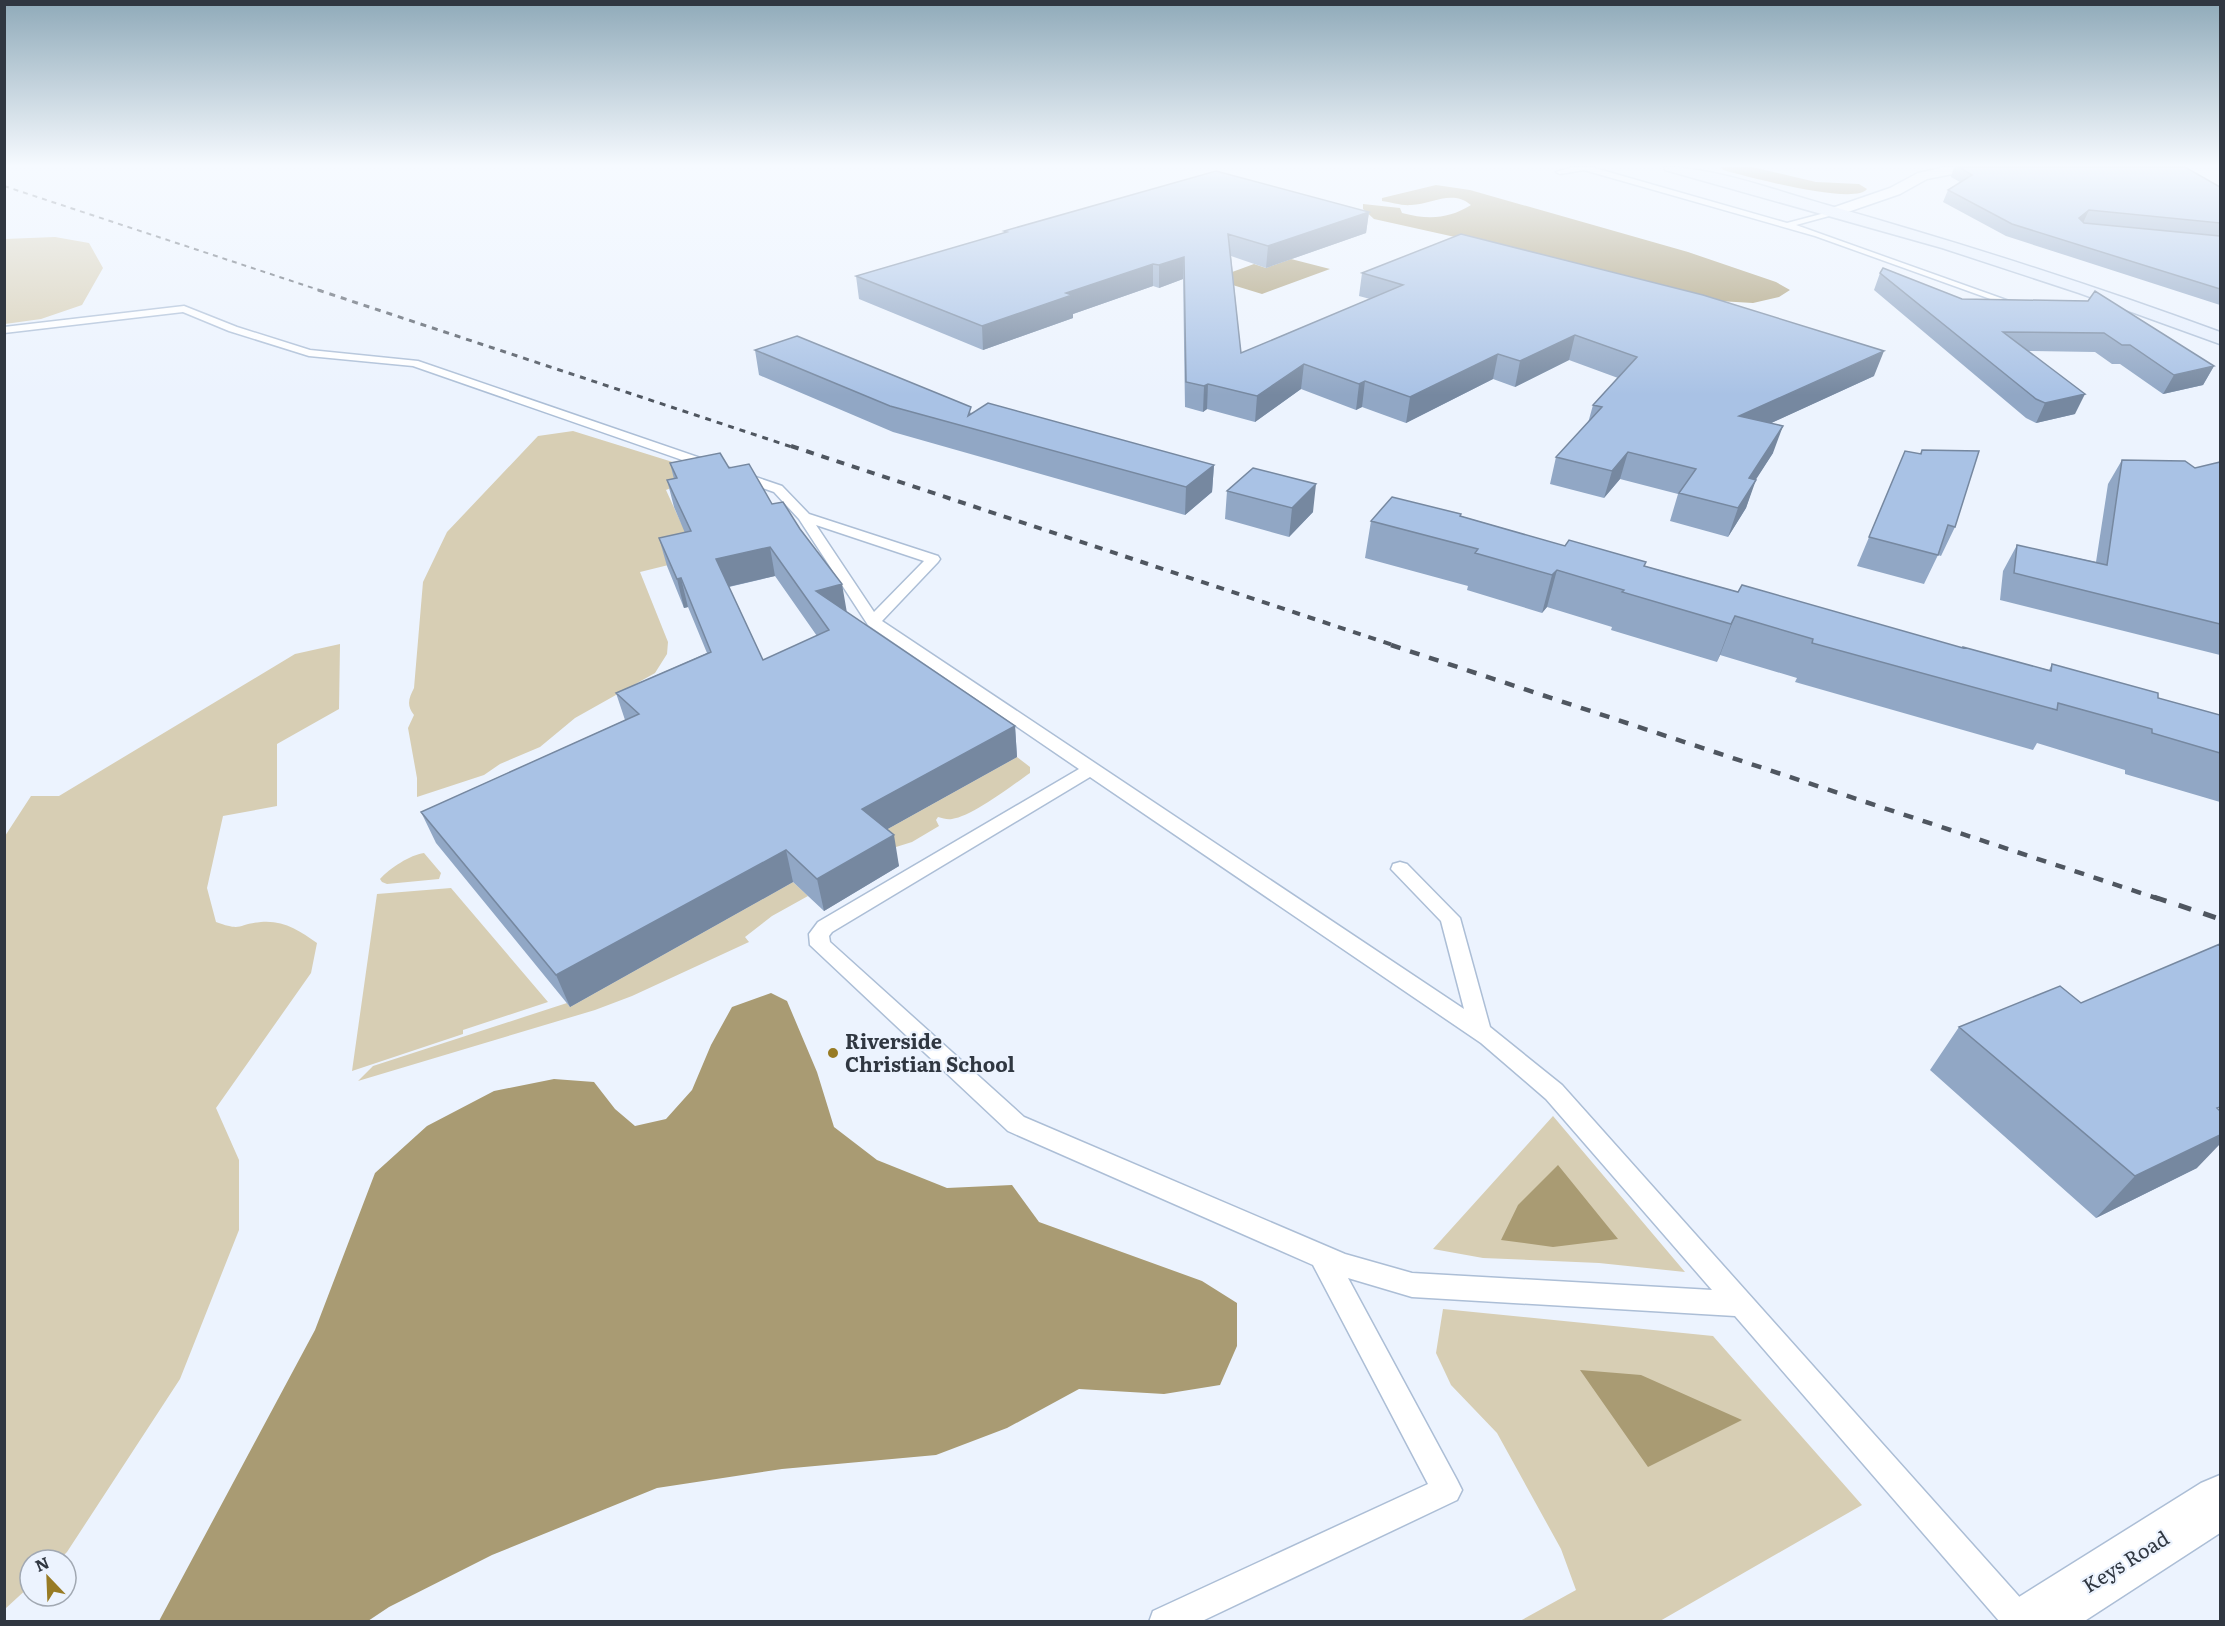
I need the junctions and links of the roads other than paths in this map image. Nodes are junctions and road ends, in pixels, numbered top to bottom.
1 (1843, 243) edge
2 (1940, 243) edge
3 (2001, 311) edge
4 (4, 330) edge
5 (2220, 338) edge
6 (804, 517) junction
7 (873, 622) junction
8 (1091, 769) junction
9 (1400, 869) dead end
10 (1481, 1032) junction
11 (1322, 1256) junction
12 (1741, 1304) junction
13 (2220, 1502) edge
14 (1164, 1622) edge
15 (2021, 1622) edge
16 (2031, 1622) edge

1 - 3 lane
2 - 5 main road
4 - 6 lane
6 - 7 lane
6 - 7 lane
7 - 8 lane
8 - 10 lane
8 - 11 lane
9 - 10 lane
10 - 12 lane
11 - 12 lane
11 - 14 lane
12 - 15 lane
13 - 16 street, Keys Road

